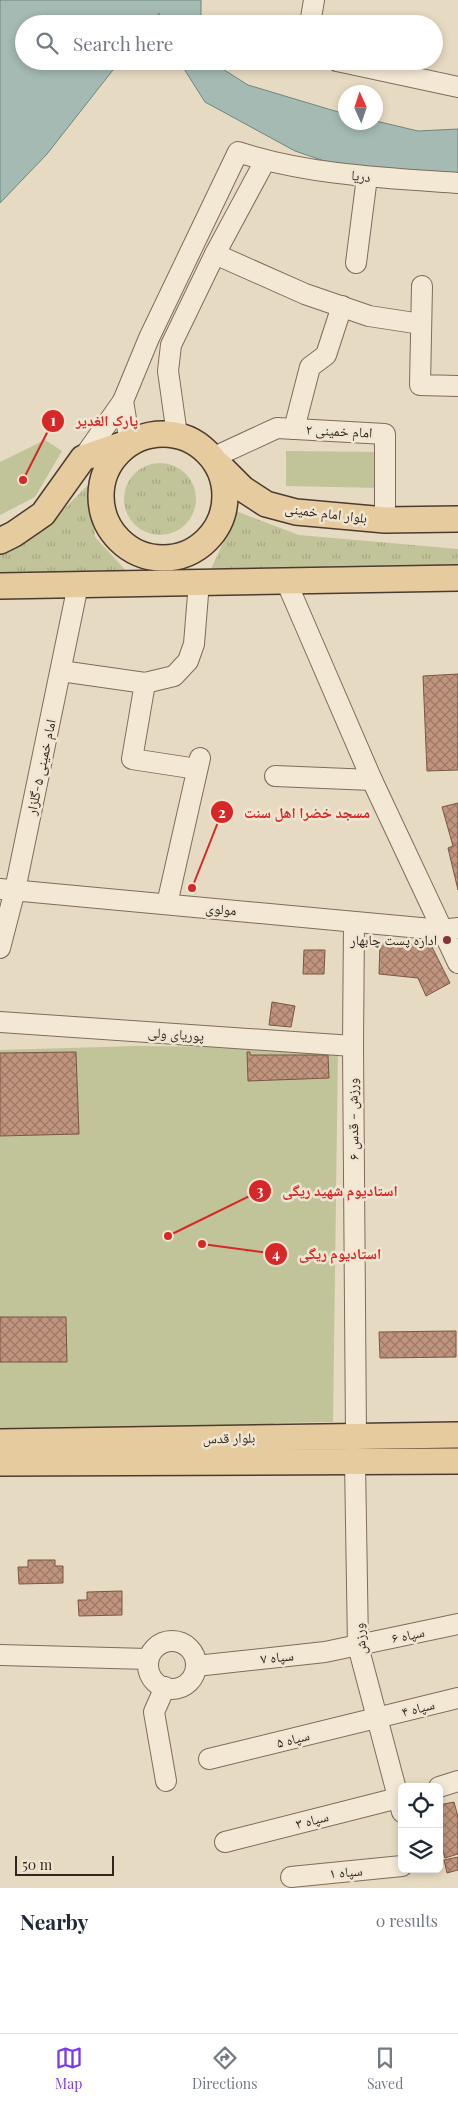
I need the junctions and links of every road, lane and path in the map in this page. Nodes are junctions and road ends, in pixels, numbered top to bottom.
1 (314, 0) edge
2 (312, 15) edge
3 (379, 70) edge
4 (458, 87) edge
5 (265, 161) junction
6 (367, 177) junction
7 (458, 183) edge
8 (215, 254) junction
9 (356, 263) dead end
10 (422, 286) dead end
11 (342, 306) junction
12 (421, 324) junction
13 (149, 338) junction
14 (171, 345) junction
15 (458, 386) edge
16 (123, 401) junction
17 (294, 429) junction
18 (177, 435) junction
19 (130, 443) junction
20 (83, 458) junction
21 (212, 458) junction
22 (458, 519) edge
23 (385, 520) junction
24 (0, 541) edge
25 (169, 558) junction
26 (458, 578) edge
27 (286, 581) junction
28 (199, 582) junction
29 (158, 583) junction
30 (78, 585) junction
31 (0, 586) edge
32 (61, 671) junction
33 (145, 683) junction
34 (275, 776) dead end
35 (372, 780) junction
36 (8, 889) edge
37 (167, 904) junction
38 (354, 922) junction
39 (450, 929) edge
40 (0, 948) edge
41 (458, 963) edge
42 (0, 1022) edge
43 (353, 1046) junction
44 (458, 1435) edge
45 (356, 1436) junction
46 (0, 1442) edge
47 (355, 1461) junction
48 (458, 1461) edge
49 (0, 1463) edge
50 (458, 1624) edge
51 (358, 1646) junction
52 (0, 1655) edge
53 (148, 1659) junction
54 (196, 1666) junction
55 (165, 1687) junction
56 (458, 1698) edge
57 (378, 1718) junction
58 (209, 1760) dead end
59 (166, 1781) dead end
60 (458, 1781) edge
61 (443, 1786) edge
62 (398, 1791) edge
63 (398, 1803) edge
64 (225, 1842) dead end
65 (398, 1866) edge
66 (291, 1877) dead end

1 - 2 street
3 - 4 street
5 - 6 street, دریا
5 - 8 street
5 - 13 street, دریا
6 - 7 street, دریا
6 - 9 street
8 - 11 street
8 - 14 street
10 - 12 street
11 - 12 street
11 - 17 street
12 - 15 street
13 - 14 street
13 - 16 street
14 - 18 street
16 - 19 street
16 - 20 street
17 - 21 street, امام خمینی ۲
17 - 23 street, امام خمینی ۲
18 - 19 main road
18 - 21 main road
19 - 20 main road
19 - 25 main road
20 - 24 main road
21 - 23 main road, بلوار امام خمینی
21 - 25 main road
22 - 23 main road, بلوار امام خمینی
25 - 28 main road
25 - 29 main road
26 - 27 main road
27 - 28 main road
27 - 35 street
28 - 29 main road
28 - 33 street
29 - 30 main road
30 - 31 main road
30 - 32 street, امام خمینی ۵-گلزار
32 - 33 street
32 - 36 street, امام خمینی ۵-گلزار
33 - 37 street
34 - 35 street
35 - 39 street
36 - 37 street, مولوی
36 - 40 street, امام خمینی ۵-گلزار
37 - 38 street, مولوی
38 - 39 street, مولوی
38 - 43 street, ورزش - قدس ۶
39 - 41 street
42 - 43 street, پوریای ولی
43 - 45 street, ورزش - قدس ۶
44 - 45 main road, بلوار قدس
45 - 46 main road, بلوار قدس
45 - 47 main road
47 - 48 main road, بلوار قدس
47 - 49 main road, بلوار قدس
47 - 51 street, ورزش
50 - 51 street, سپاه ۶
51 - 54 street, سپاه ۷
51 - 57 street, ورزش
52 - 53 street
53 - 54 street
53 - 55 street
54 - 55 street
55 - 59 street
56 - 57 street, سپاه ۴
57 - 58 street, سپاه ۵
57 - 62 street, ورزش
60 - 61 street
63 - 64 street, سپاه ۳
65 - 66 street, سپاه ۱

